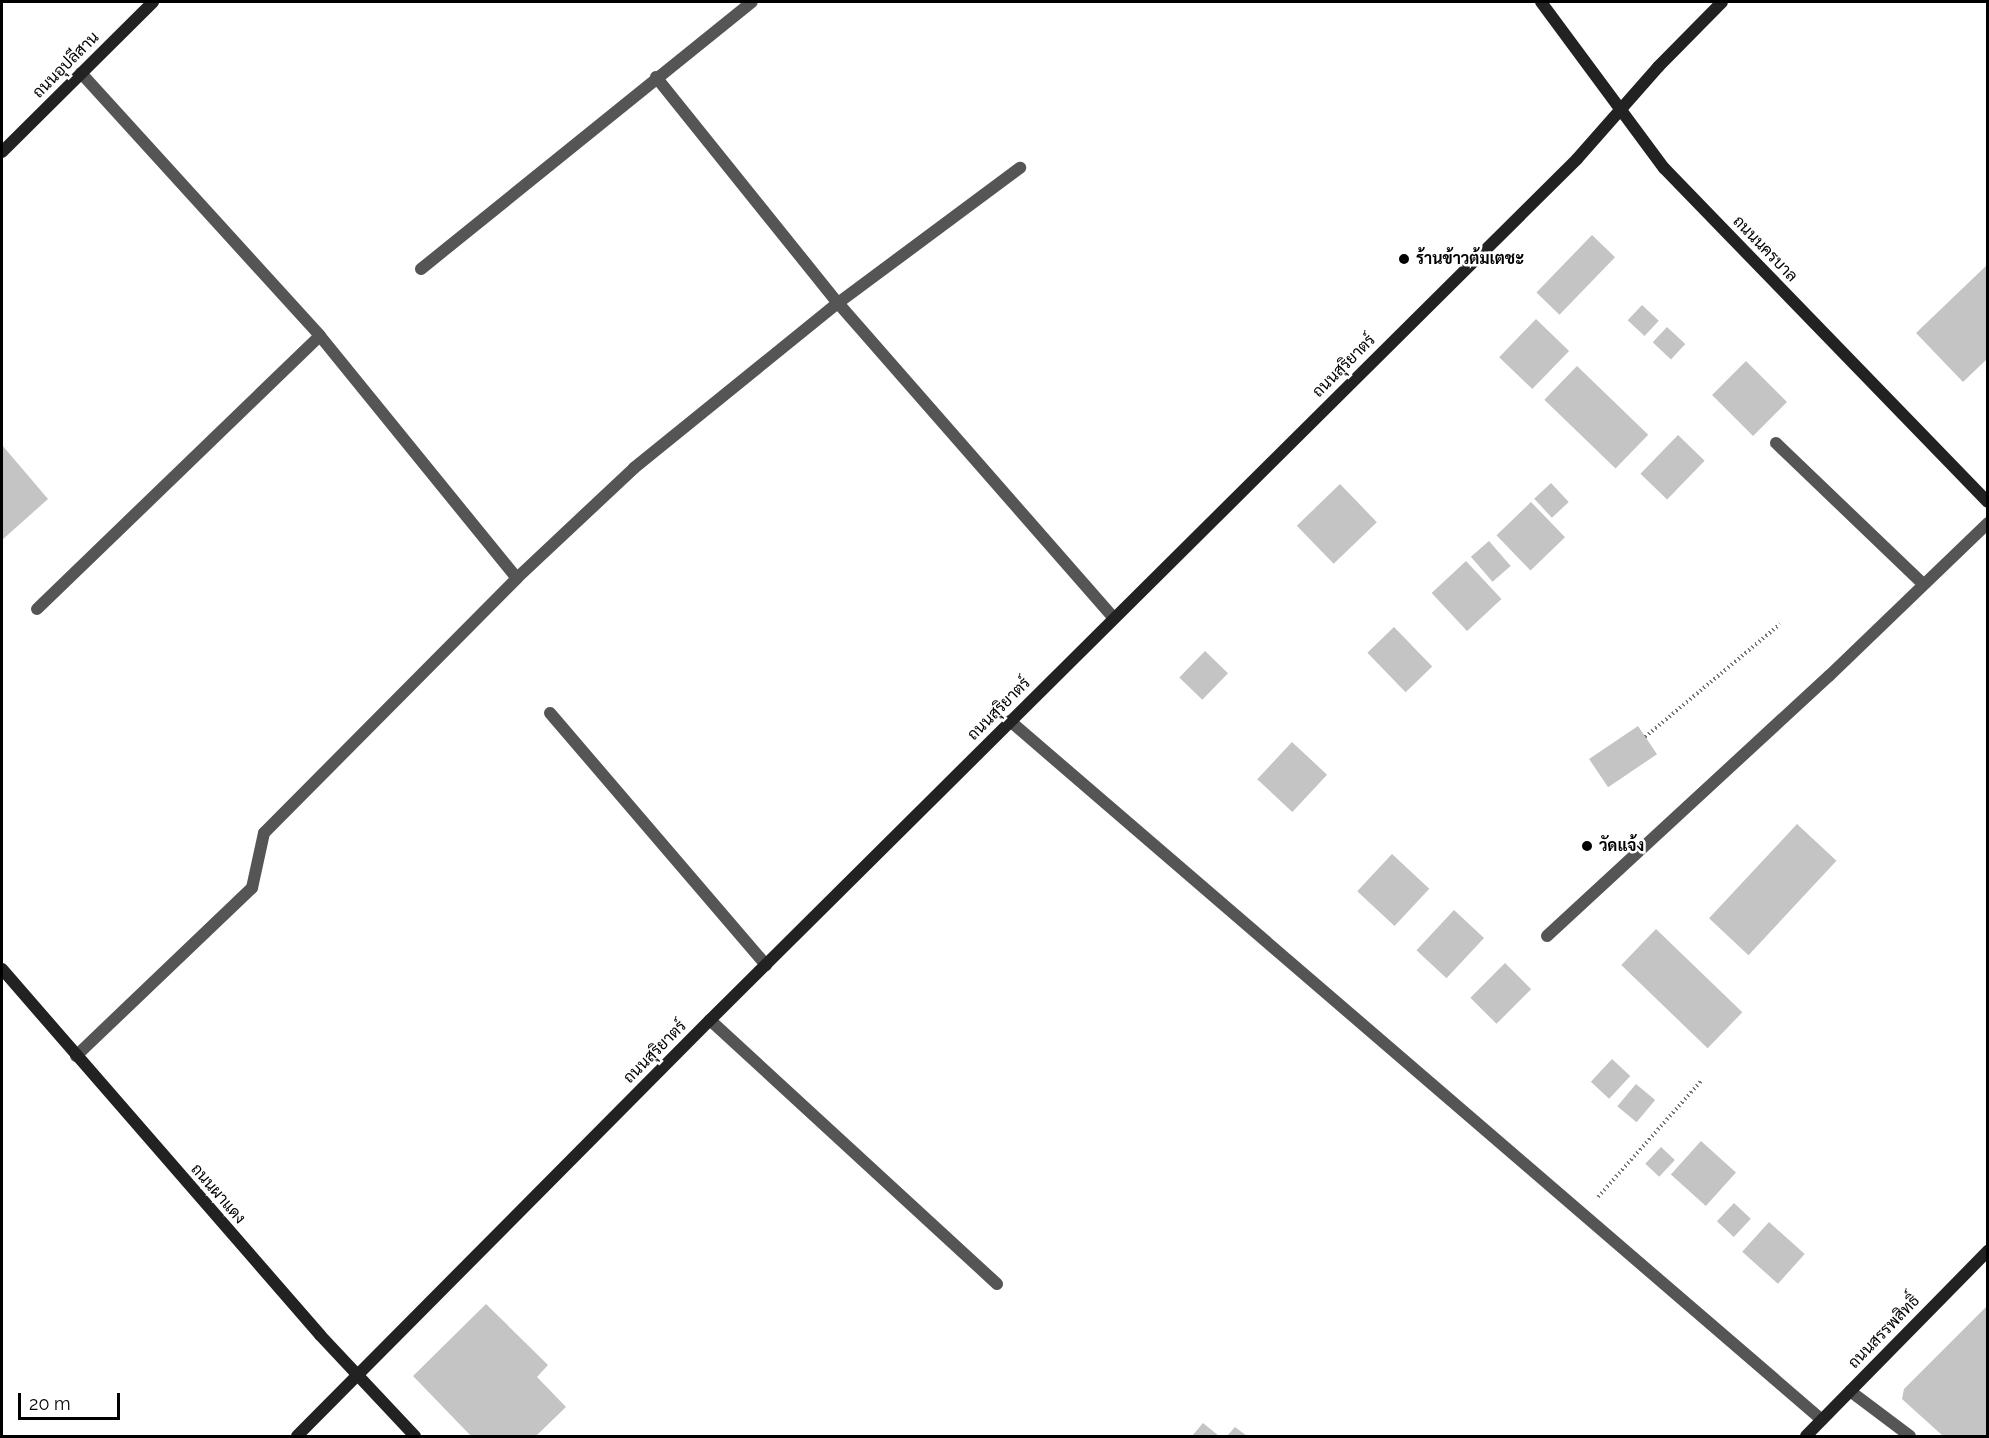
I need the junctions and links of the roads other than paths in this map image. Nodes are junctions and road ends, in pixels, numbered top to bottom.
1 (153, 2) edge
2 (752, 2) edge
3 (1541, 2) edge
4 (1722, 2) edge
5 (81, 73) junction
6 (656, 77) junction
7 (1620, 110) junction
8 (2, 152) edge
9 (1020, 168) dead end
10 (421, 269) dead end
11 (838, 303) junction
12 (320, 336) junction
13 (1776, 443) dead end
14 (1988, 501) edge
15 (1988, 523) edge
16 (517, 578) junction
17 (1923, 584) junction
18 (37, 609) dead end
19 (1114, 618) junction
20 (550, 713) dead end
21 (1010, 722) junction
22 (1547, 936) dead end
23 (766, 965) junction
24 (2, 969) edge
25 (710, 1020) junction
26 (76, 1056) junction
27 (1988, 1251) edge
28 (996, 1284) dead end
29 (357, 1374) junction
30 (1850, 1391) junction
31 (1822, 1420) junction
32 (297, 1437) edge
33 (415, 1437) edge
34 (1806, 1437) edge
35 (1910, 1437) edge

1 - 5 street, ถนนอุปลีสาน
2 - 6 street
3 - 7 street, ถนนนครบาล
4 - 7 street, ถนนสุริยาตร์
5 - 8 street, ถนนอุปลีสาน
5 - 12 street
6 - 10 street
6 - 11 street
7 - 14 street, ถนนนครบาล
7 - 19 street, ถนนสุริยาตร์
9 - 11 street
11 - 16 street
11 - 19 street
12 - 16 street
12 - 18 street
13 - 17 street
15 - 17 street
16 - 26 street
17 - 22 street
19 - 21 street, ถนนสุริยาตร์
20 - 23 street
21 - 23 street, ถนนสุริยาตร์
21 - 31 street
23 - 25 street, ถนนสุริยาตร์
24 - 26 street, ถนนผาแดง
25 - 28 street
25 - 29 street, ถนนสุริยาตร์
26 - 29 street, ถนนผาแดง
27 - 30 street, ถนนสรรพสิทธิ์
29 - 32 street, ถนนสุริยาตร์
29 - 33 street, ถนนผาแดง
30 - 31 street, ถนนสรรพสิทธิ์
30 - 35 street
31 - 34 street, ถนนสรรพสิทธิ์

